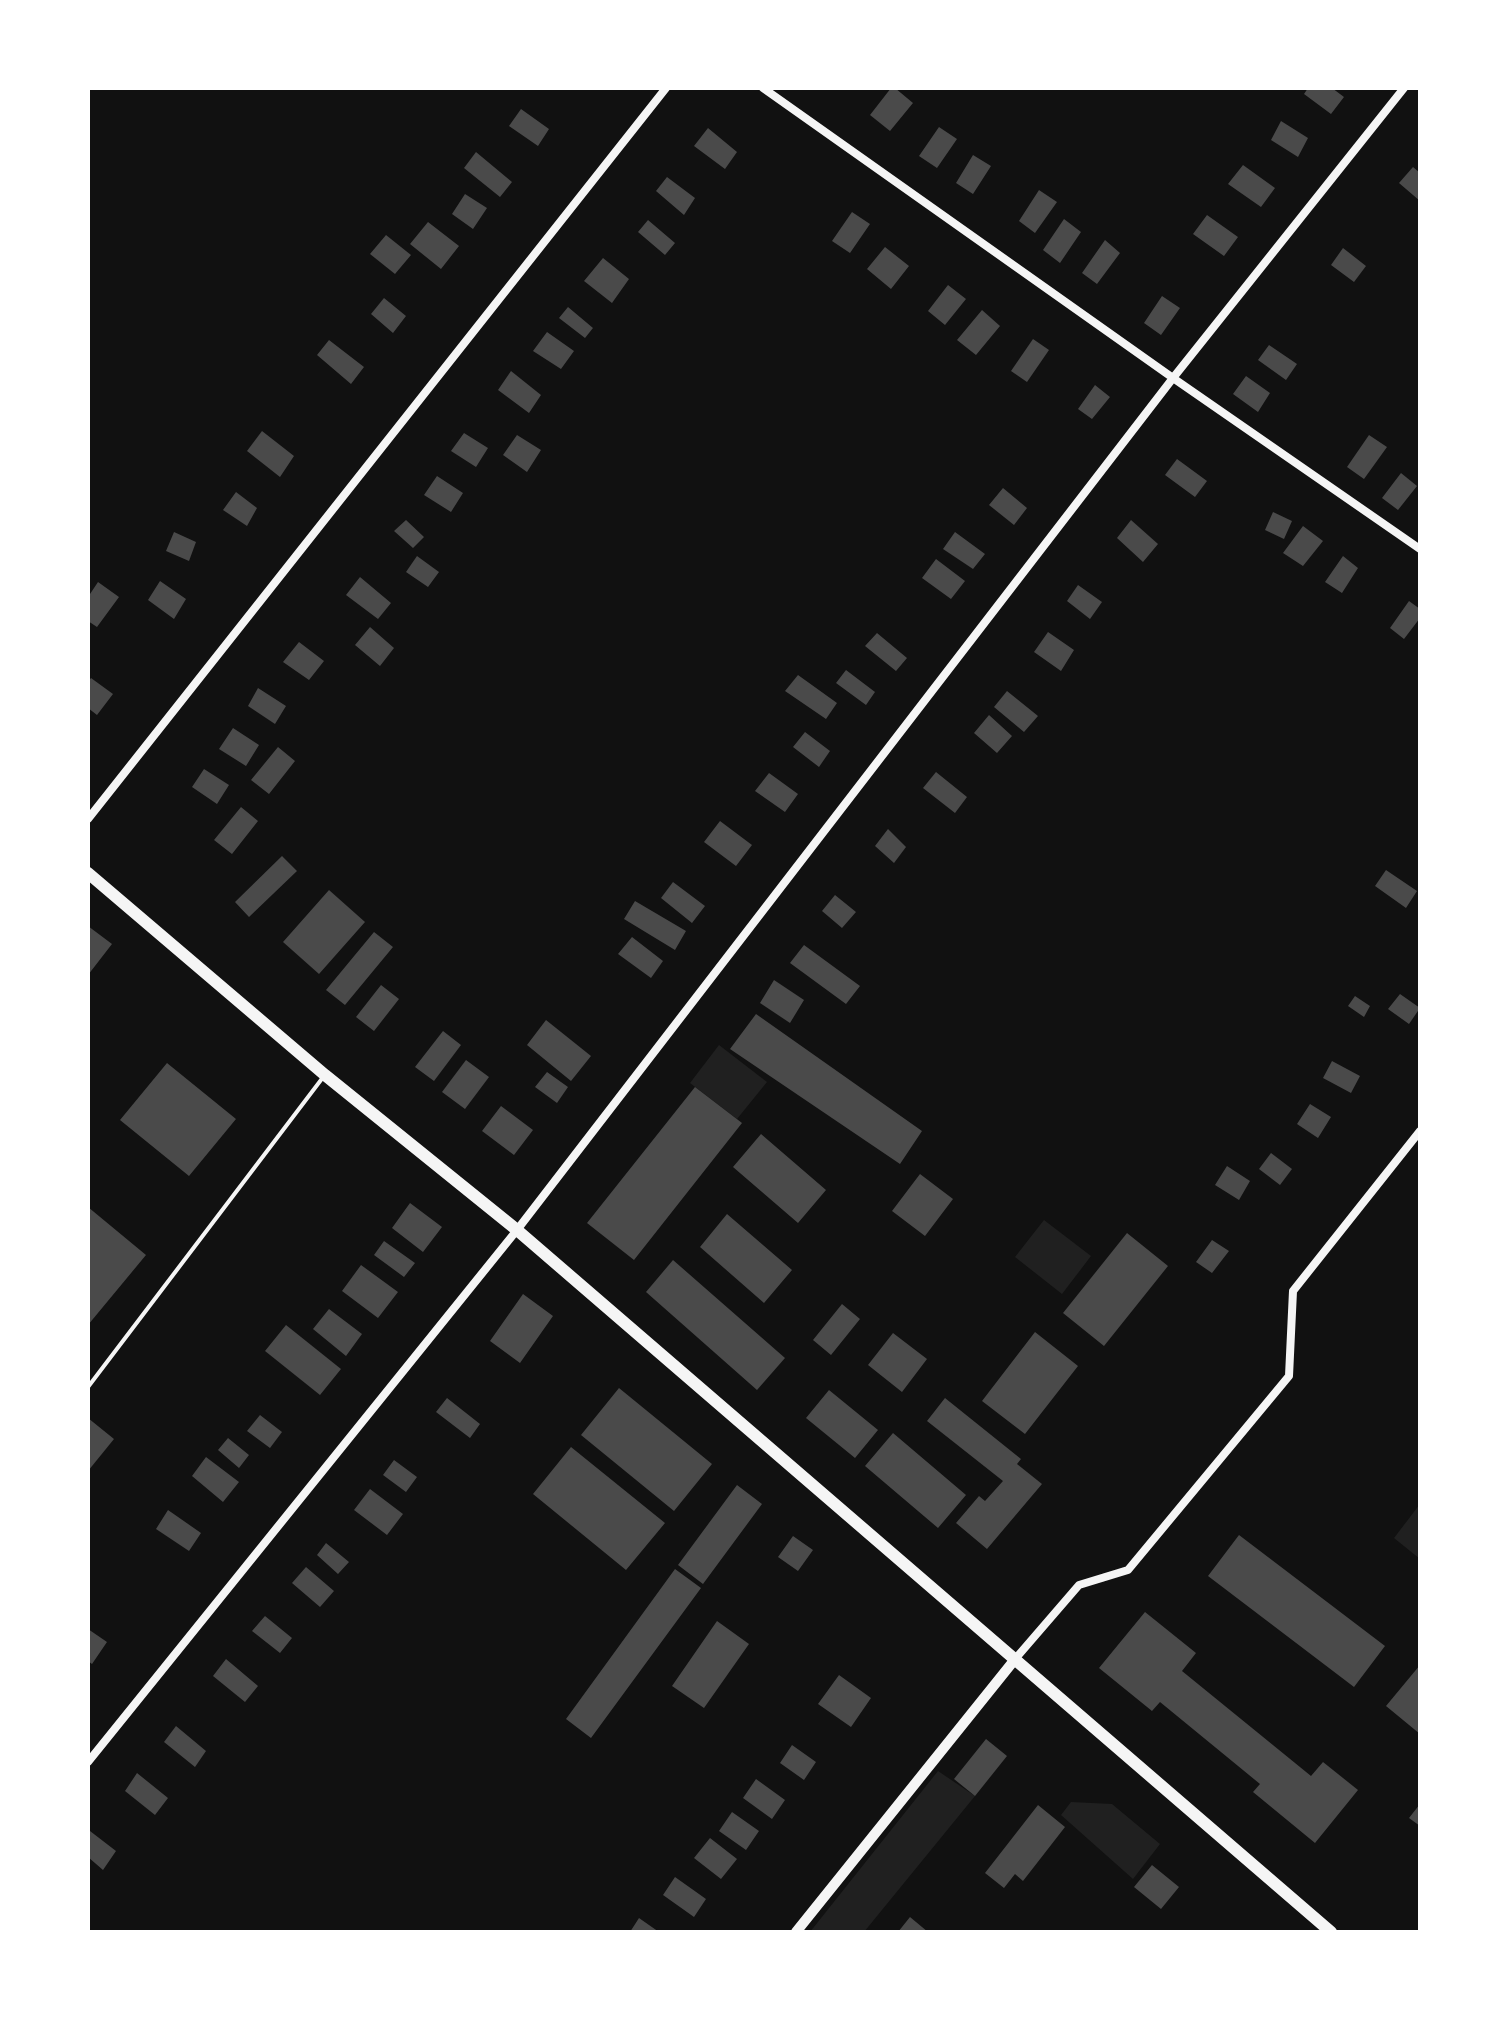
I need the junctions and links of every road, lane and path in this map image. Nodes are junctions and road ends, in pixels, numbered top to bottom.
1 (666, 88) edge
2 (763, 88) edge
3 (1404, 88) edge
4 (1173, 378) junction
5 (1420, 549) edge
6 (88, 819) edge
7 (88, 873) edge
8 (325, 1075) junction
9 (1420, 1131) edge
10 (517, 1230) junction
11 (88, 1387) edge
12 (1016, 1658) junction
13 (88, 1762) edge
14 (796, 1932) edge
15 (1331, 1932) edge

1 - 6 street
2 - 4 street
3 - 4 street
4 - 5 street
4 - 10 street
7 - 8 main road
8 - 10 main road
8 - 11 lane
9 - 12 street
10 - 12 main road
10 - 13 street
12 - 14 street
12 - 15 main road

